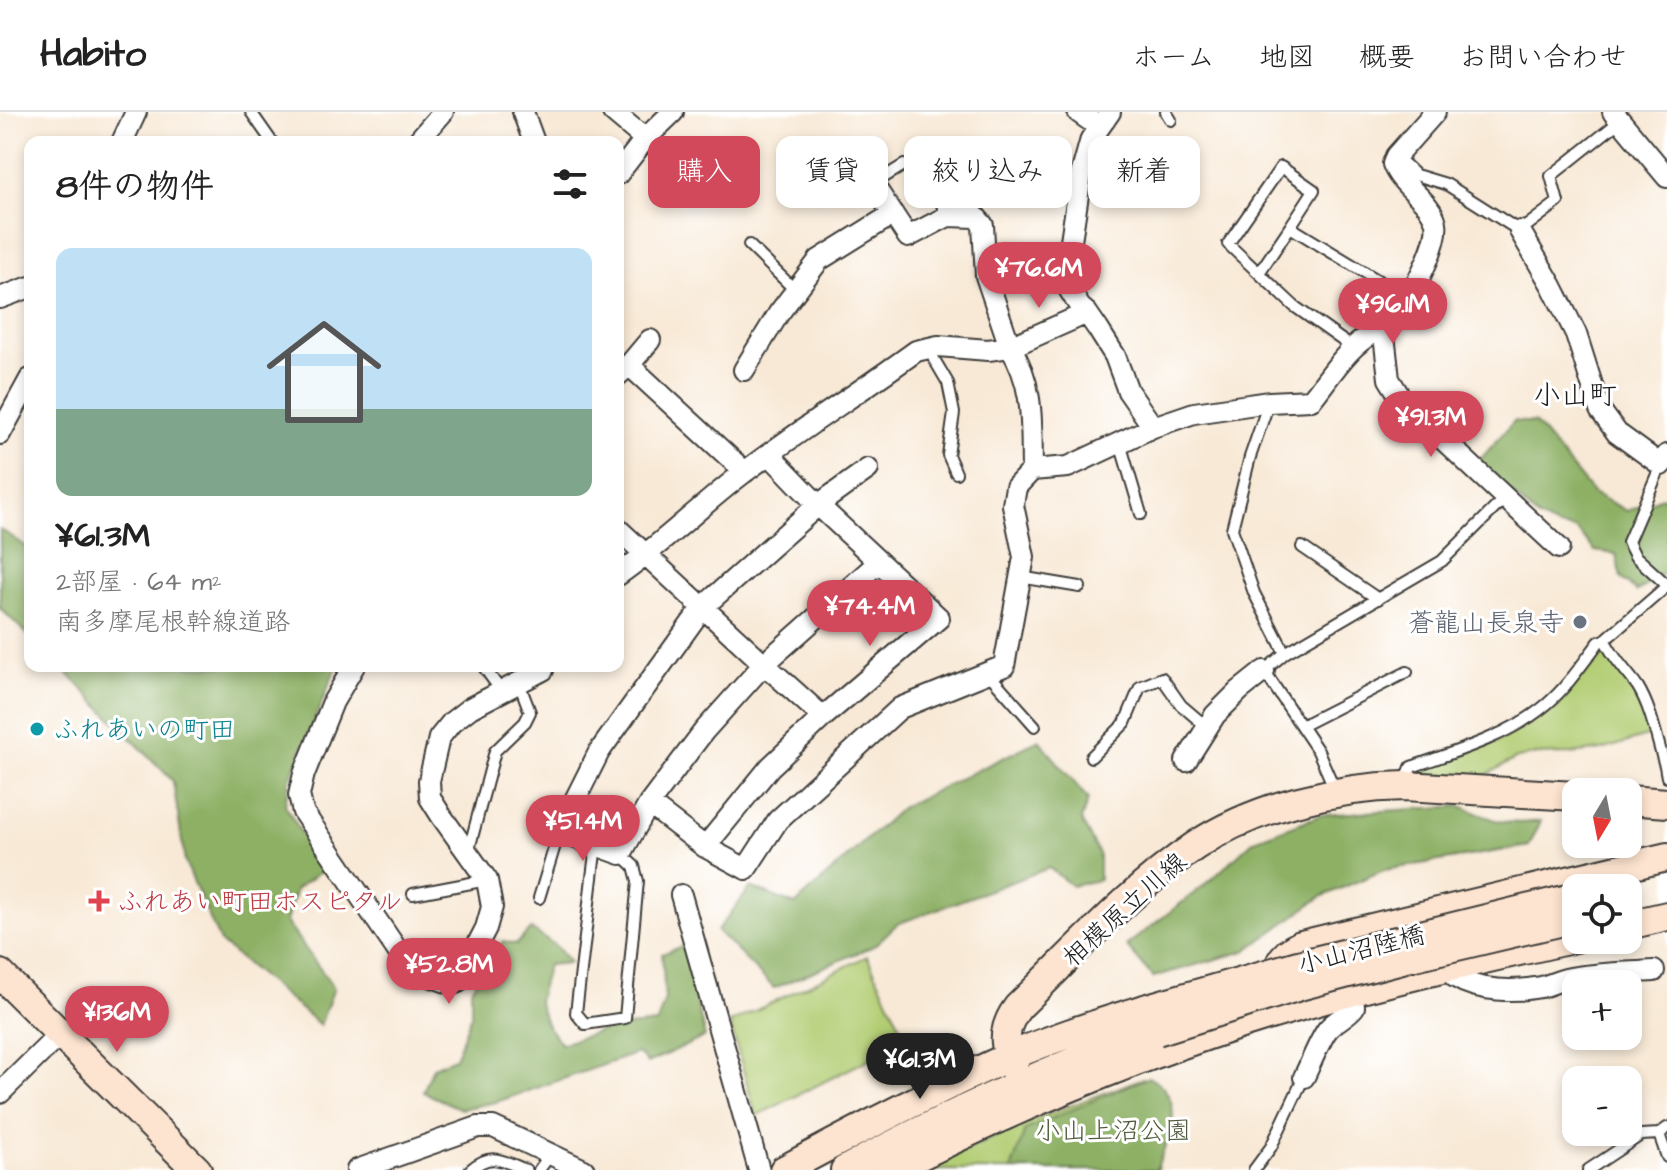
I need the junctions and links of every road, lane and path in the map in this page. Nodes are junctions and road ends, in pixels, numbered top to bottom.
1 (136, 112) edge
2 (251, 112) edge
3 (443, 112) edge
4 (523, 112) edge
5 (613, 112) edge
6 (673, 112) edge
7 (1078, 112) edge
8 (1435, 112) edge
9 (1616, 116) edge
10 (1104, 119) edge
11 (125, 136) edge
12 (268, 136) edge
13 (422, 136) edge
14 (532, 136) edge
15 (645, 139) junction
16 (1396, 156) junction
17 (904, 165) dead end
18 (624, 166) edge
19 (888, 175) edge
20 (1667, 177) edge
21 (888, 206) edge
22 (944, 208) edge
23 (893, 214) junction
24 (948, 216) junction
25 (1290, 227) junction
26 (1520, 231) junction
27 (749, 245) dead end
28 (1259, 273) junction
29 (796, 291) junction
30 (1407, 298) junction
31 (1087, 313) junction
32 (1383, 326) junction
33 (650, 340) dead end
34 (1010, 347) junction
35 (1353, 348) junction
36 (928, 349) junction
37 (624, 370) edge
38 (744, 370) dead end
39 (24, 390) edge
40 (1269, 402) junction
41 (1153, 427) junction
42 (0, 434) edge
43 (1120, 443) junction
44 (770, 455) junction
45 (1664, 460) edge
46 (868, 469) dead end
47 (1032, 470) junction
48 (745, 472) junction
49 (956, 473) dead end
50 (1504, 499) junction
51 (818, 505) junction
52 (1141, 514) dead end
53 (624, 534) edge
54 (1302, 547) dead end
55 (1559, 548) dead end
56 (647, 555) junction
57 (879, 562) junction
58 (624, 571) edge
59 (1020, 577) junction
60 (1667, 585) edge
61 (1080, 587) dead end
62 (1378, 599) junction
63 (703, 607) junction
64 (1605, 640) junction
65 (1285, 653) junction
66 (764, 664) junction
67 (1264, 671) junction
68 (350, 672) edge
69 (491, 672) edge
70 (539, 672) edge
71 (1407, 672) dead end
72 (988, 673) junction
73 (511, 687) junction
74 (823, 717) junction
75 (1035, 726) dead end
76 (1301, 726) junction
77 (1208, 728) junction
78 (1091, 757) dead end
79 (1186, 761) dead end
80 (1667, 777) edge
81 (1405, 786) junction
82 (1336, 793) junction
83 (1562, 795) edge
84 (1642, 801) edge
85 (1667, 803) edge
86 (649, 804) junction
87 (559, 832) junction
88 (596, 844) junction
89 (705, 847) junction
90 (468, 853) junction
91 (621, 854) junction
92 (1667, 857) edge
93 (1624, 874) edge
94 (1667, 876) edge
95 (487, 880) junction
96 (1642, 882) edge
97 (413, 894) dead end
98 (681, 895) dead end
99 (1562, 896) edge
100 (1667, 896) edge
101 (1562, 897) edge
102 (539, 898) dead end
103 (1642, 902) edge
104 (1667, 916) edge
105 (1562, 921) edge
106 (1642, 922) edge
107 (1562, 941) edge
108 (1453, 967) junction
109 (1660, 971) edge
110 (0, 975) edge
111 (1352, 991) junction
112 (1301, 1005) junction
113 (1152, 1019) junction
114 (60, 1034) junction
115 (1009, 1057) junction
116 (1304, 1077) joint
117 (1020, 1084) junction
118 (0, 1093) edge
119 (1663, 1131) edge
120 (1667, 1157) edge
121 (545, 1162) edge
122 (475, 1166) edge
123 (197, 1170) edge
124 (357, 1170) edge
125 (526, 1170) edge
126 (584, 1170) edge
127 (759, 1170) edge
128 (784, 1170) edge
129 (845, 1170) edge
130 (891, 1170) edge
131 (1254, 1170) edge
132 (1588, 1170) edge

1 - 11 street
2 - 12 lane
3 - 13 street
4 - 14 street
5 - 15 street
6 - 15 street
7 - 10 street
8 - 16 street
9 - 20 street
9 - 26 lane
10 - 31 street
15 - 18 street
16 - 26 lane
16 - 30 street
17 - 19 lane
21 - 23 street
22 - 24 lane
23 - 24 street
23 - 29 street
24 - 34 street
25 - 28 lane
25 - 28 lane
25 - 30 lane
26 - 45 street
27 - 29 lane
28 - 35 lane
29 - 38 street
30 - 32 street
31 - 34 street
31 - 41 street
32 - 35 street
32 - 50 street
33 - 37 street
34 - 36 street
34 - 47 street
35 - 40 street
36 - 44 street
36 - 49 lane
37 - 48 street
39 - 42 street
40 - 41 street
40 - 65 lane
41 - 43 street
43 - 47 street
43 - 52 lane
44 - 48 street
44 - 51 street
45 - 60 lane
46 - 51 street
47 - 59 street
48 - 56 street
50 - 55 street
50 - 62 lane
51 - 57 street
51 - 63 street
53 - 56 street
54 - 62 lane
56 - 58 street
56 - 63 street
57 - 66 street
57 - 74 street
59 - 61 lane
59 - 72 street
60 - 64 lane
62 - 65 lane
63 - 66 street
63 - 87 street
64 - 80 lane
64 - 81 lane
65 - 67 lane
66 - 74 street
66 - 86 street
67 - 76 lane
67 - 77 street
68 - 95 street
69 - 73 lane
70 - 73 street
71 - 76 lane
72 - 75 lane
72 - 89 street
73 - 90 lane
73 - 90 street
74 - 89 street
76 - 82 lane
77 - 78 lane
77 - 79 street
81 - 82 main road, 相模原立川線
81 - 83 main road, 相模原立川線
82 - 115 main road, 相模原立川線
84 - 85 main road
86 - 89 street
86 - 91 street
87 - 88 street
87 - 102 lane
88 - 91 street
88 - 91 lane
90 - 95 street
92 - 93 main road
94 - 96 main road
95 - 97 lane
98 - 127 street
99 - 112 main road
100 - 103 main road
101 - 113 main road, 小山沼陸橋, bridge
104 - 106 main road
105 - 113 main road, 小山沼陸橋, bridge
107 - 108 main road
108 - 109 street
108 - 111 main road
110 - 114 main road
111 - 112 main road
111 - 116 street
112 - 130 main road
113 - 115 main road
113 - 117 main road
114 - 118 street
114 - 123 main road
115 - 117 main road
115 - 128 main road
116 - 131 lane
117 - 129 main road
119 - 120 lane
119 - 132 lane
121 - 124 street
121 - 126 street
122 - 125 lane

